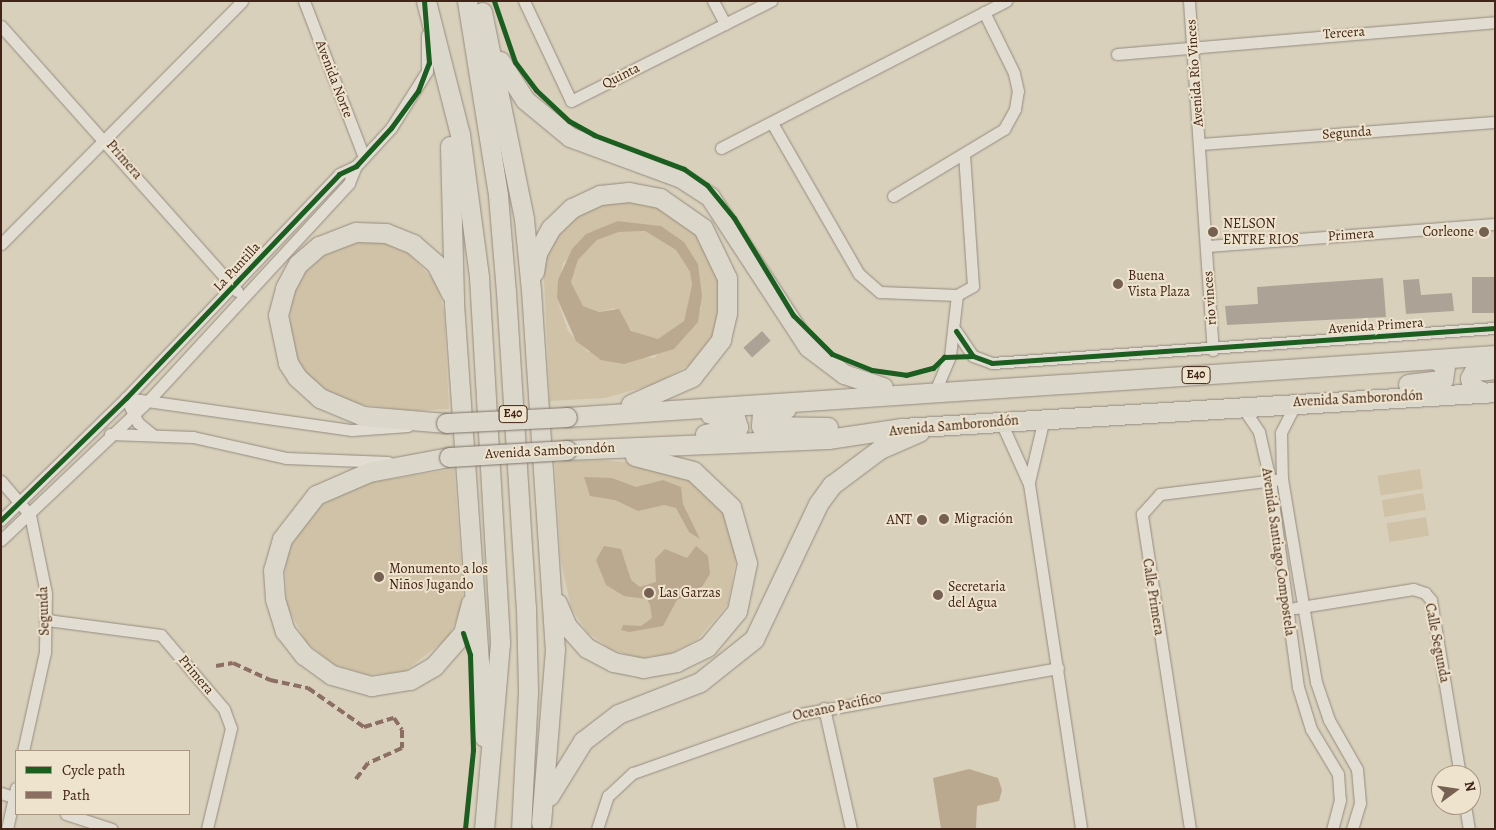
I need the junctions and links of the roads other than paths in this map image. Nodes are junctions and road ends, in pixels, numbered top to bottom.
1 (242, 1) edge
2 (304, 1) edge
3 (425, 1) edge
4 (524, 1) edge
5 (713, 1) edge
6 (771, 1) edge
7 (1006, 1) edge
8 (1189, 1) edge
9 (476, 5) edge
10 (984, 12) junction
11 (1495, 22) edge
12 (725, 24) junction
13 (1, 26) edge
14 (1193, 44) junction
15 (440, 48) junction
16 (1117, 54) dead end
17 (772, 122) junction
18 (1495, 122) edge
19 (106, 139) junction
20 (1200, 144) junction
21 (721, 148) dead end
22 (964, 154) junction
23 (364, 157) junction
24 (356, 166) junction
25 (893, 196) dead end
26 (1495, 224) edge
27 (1, 244) edge
28 (1207, 246) junction
29 (233, 287) junction
30 (531, 290) junction
31 (957, 295) junction
32 (243, 298) junction
33 (454, 304) junction
34 (1495, 328) edge
35 (956, 331) junction
36 (1213, 350) junction
37 (1495, 355) edge
38 (1436, 359) junction
39 (1495, 369) edge
40 (168, 380) junction
41 (929, 390) junction
42 (1490, 392) edge
43 (878, 393) junction
44 (126, 398) junction
45 (149, 400) junction
46 (1320, 400) junction
47 (1297, 401) junction
48 (178, 404) junction
49 (1241, 405) junction
50 (644, 412) junction
51 (594, 414) junction
52 (133, 416) junction
53 (1044, 418) junction
54 (1001, 422) junction
55 (439, 424) junction
56 (933, 426) junction
57 (902, 428) junction
58 (90, 433) junction
59 (113, 434) junction
60 (153, 435) junction
61 (623, 447) junction
62 (595, 449) junction
63 (414, 462) junction
64 (1282, 478) junction
65 (1270, 480) junction
66 (1, 481) edge
67 (1029, 484) junction
68 (21, 503) junction
69 (30, 515) junction
70 (1, 520) edge
71 (1, 540) edge
72 (550, 567) junction
73 (473, 579) junction
74 (1302, 607) junction
75 (1286, 610) junction
76 (47, 620) junction
77 (1058, 668) junction
78 (1322, 699) junction
79 (1303, 704) junction
80 (824, 708) junction
81 (23, 750) edge
82 (1458, 765) edge
83 (1, 793) edge
84 (15, 794) edge
85 (15, 798) edge
86 (69, 815) edge
87 (1467, 815) edge
88 (540, 826) edge
89 (7, 829) edge
90 (112, 829) edge
91 (206, 829) edge
92 (484, 829) edge
93 (521, 829) edge
94 (597, 829) edge
95 (851, 829) edge
96 (1081, 829) edge
97 (1190, 829) edge
98 (1332, 829) edge
99 (1352, 829) edge
100 (1469, 829) edge

1 - 19 street
2 - 23 street, Avenida Norte
3 - 15 highway, E40
3 - 23 street, La Puntilla
4 - 12 street, Quinta
5 - 12 street
6 - 12 street, Quinta
7 - 10 street
8 - 14 street, Avenida Río Vinces
9 - 30 highway
9 - 41 highway
9 - 93 highway, E40
10 - 17 street
10 - 22 street
11 - 14 street, Tercera
13 - 19 street, Primera
14 - 16 street, Tercera
14 - 20 street, Avenida Río Vinces
15 - 33 highway
15 - 92 highway, E40
17 - 21 street
17 - 31 street
18 - 20 street, Segunda
19 - 27 street
19 - 29 street, Primera
20 - 28 street, Avenida Río Vinces
22 - 25 street
22 - 31 street
23 - 24 street, La Puntilla
24 - 29 street, La Puntilla
24 - 32 street, La Puntilla
26 - 28 street, Primera
28 - 36 street, rio vinces
29 - 32 street, Primera
29 - 44 street, La Puntilla
30 - 51 highway
30 - 72 highway
31 - 35 street
32 - 40 street, La Puntilla
33 - 55 highway
33 - 73 highway
34 - 36 street, Avenida Primera
35 - 36 street, Avenida Primera
35 - 41 street
37 - 38 highway, E40
38 - 41 highway, E40
38 - 46 highway
39 - 42 highway
40 - 45 street, La Puntilla
40 - 48 street
41 - 43 highway, E40
42 - 46 highway, Avenida Samborondón
43 - 50 highway, E40
43 - 57 highway
44 - 45 street
44 - 52 street
44 - 58 street, La Puntilla
45 - 48 street
45 - 52 street, La Puntilla
46 - 47 highway, Avenida Samborondón
47 - 49 highway, Avenida Samborondón
47 - 64 street, Avenida Santiago Compostela
48 - 55 street
49 - 53 highway, Avenida Samborondón
49 - 65 street, Avenida Santiago Compostela
50 - 51 highway, E40
50 - 61 highway
51 - 55 highway, E40, bridge
52 - 59 street, La Puntilla
52 - 60 street
53 - 54 highway, Avenida Samborondón
53 - 67 street
54 - 56 highway, Avenida Samborondón
54 - 67 street
56 - 57 highway, Avenida Samborondón
56 - 88 highway
57 - 61 highway, Avenida Samborondón
58 - 59 street
58 - 68 street, La Puntilla
59 - 60 street
59 - 69 street, La Puntilla
60 - 63 street
61 - 62 highway, Avenida Samborondón
62 - 63 highway, Avenida Samborondón, bridge
62 - 72 highway
63 - 73 highway, Avenida Samborondón
64 - 65 street, Calle Primera
64 - 74 street, Avenida Santiago Compostela
65 - 75 street, Avenida Santiago Compostela
65 - 97 street, Calle Primera
66 - 68 street, Segunda
67 - 77 street
68 - 69 street, Segunda
68 - 70 street, La Puntilla
69 - 71 street, La Puntilla
69 - 76 street, Segunda
72 - 88 highway
73 - 92 highway
74 - 75 street, Calle Segunda
74 - 78 street, Avenida Santiago Compostela
74 - 82 street, Calle Segunda
75 - 79 street, Avenida Santiago Compostela
76 - 81 street, Segunda
76 - 91 street, Primera
77 - 80 street, Oceano Pacifico
77 - 96 street
78 - 79 street
78 - 99 street, Avenida Santiago Compostela
79 - 98 street, Avenida Santiago Compostela
80 - 94 street, Oceano Pacifico
80 - 95 street
83 - 84 street
85 - 89 street
86 - 90 street
87 - 100 street

